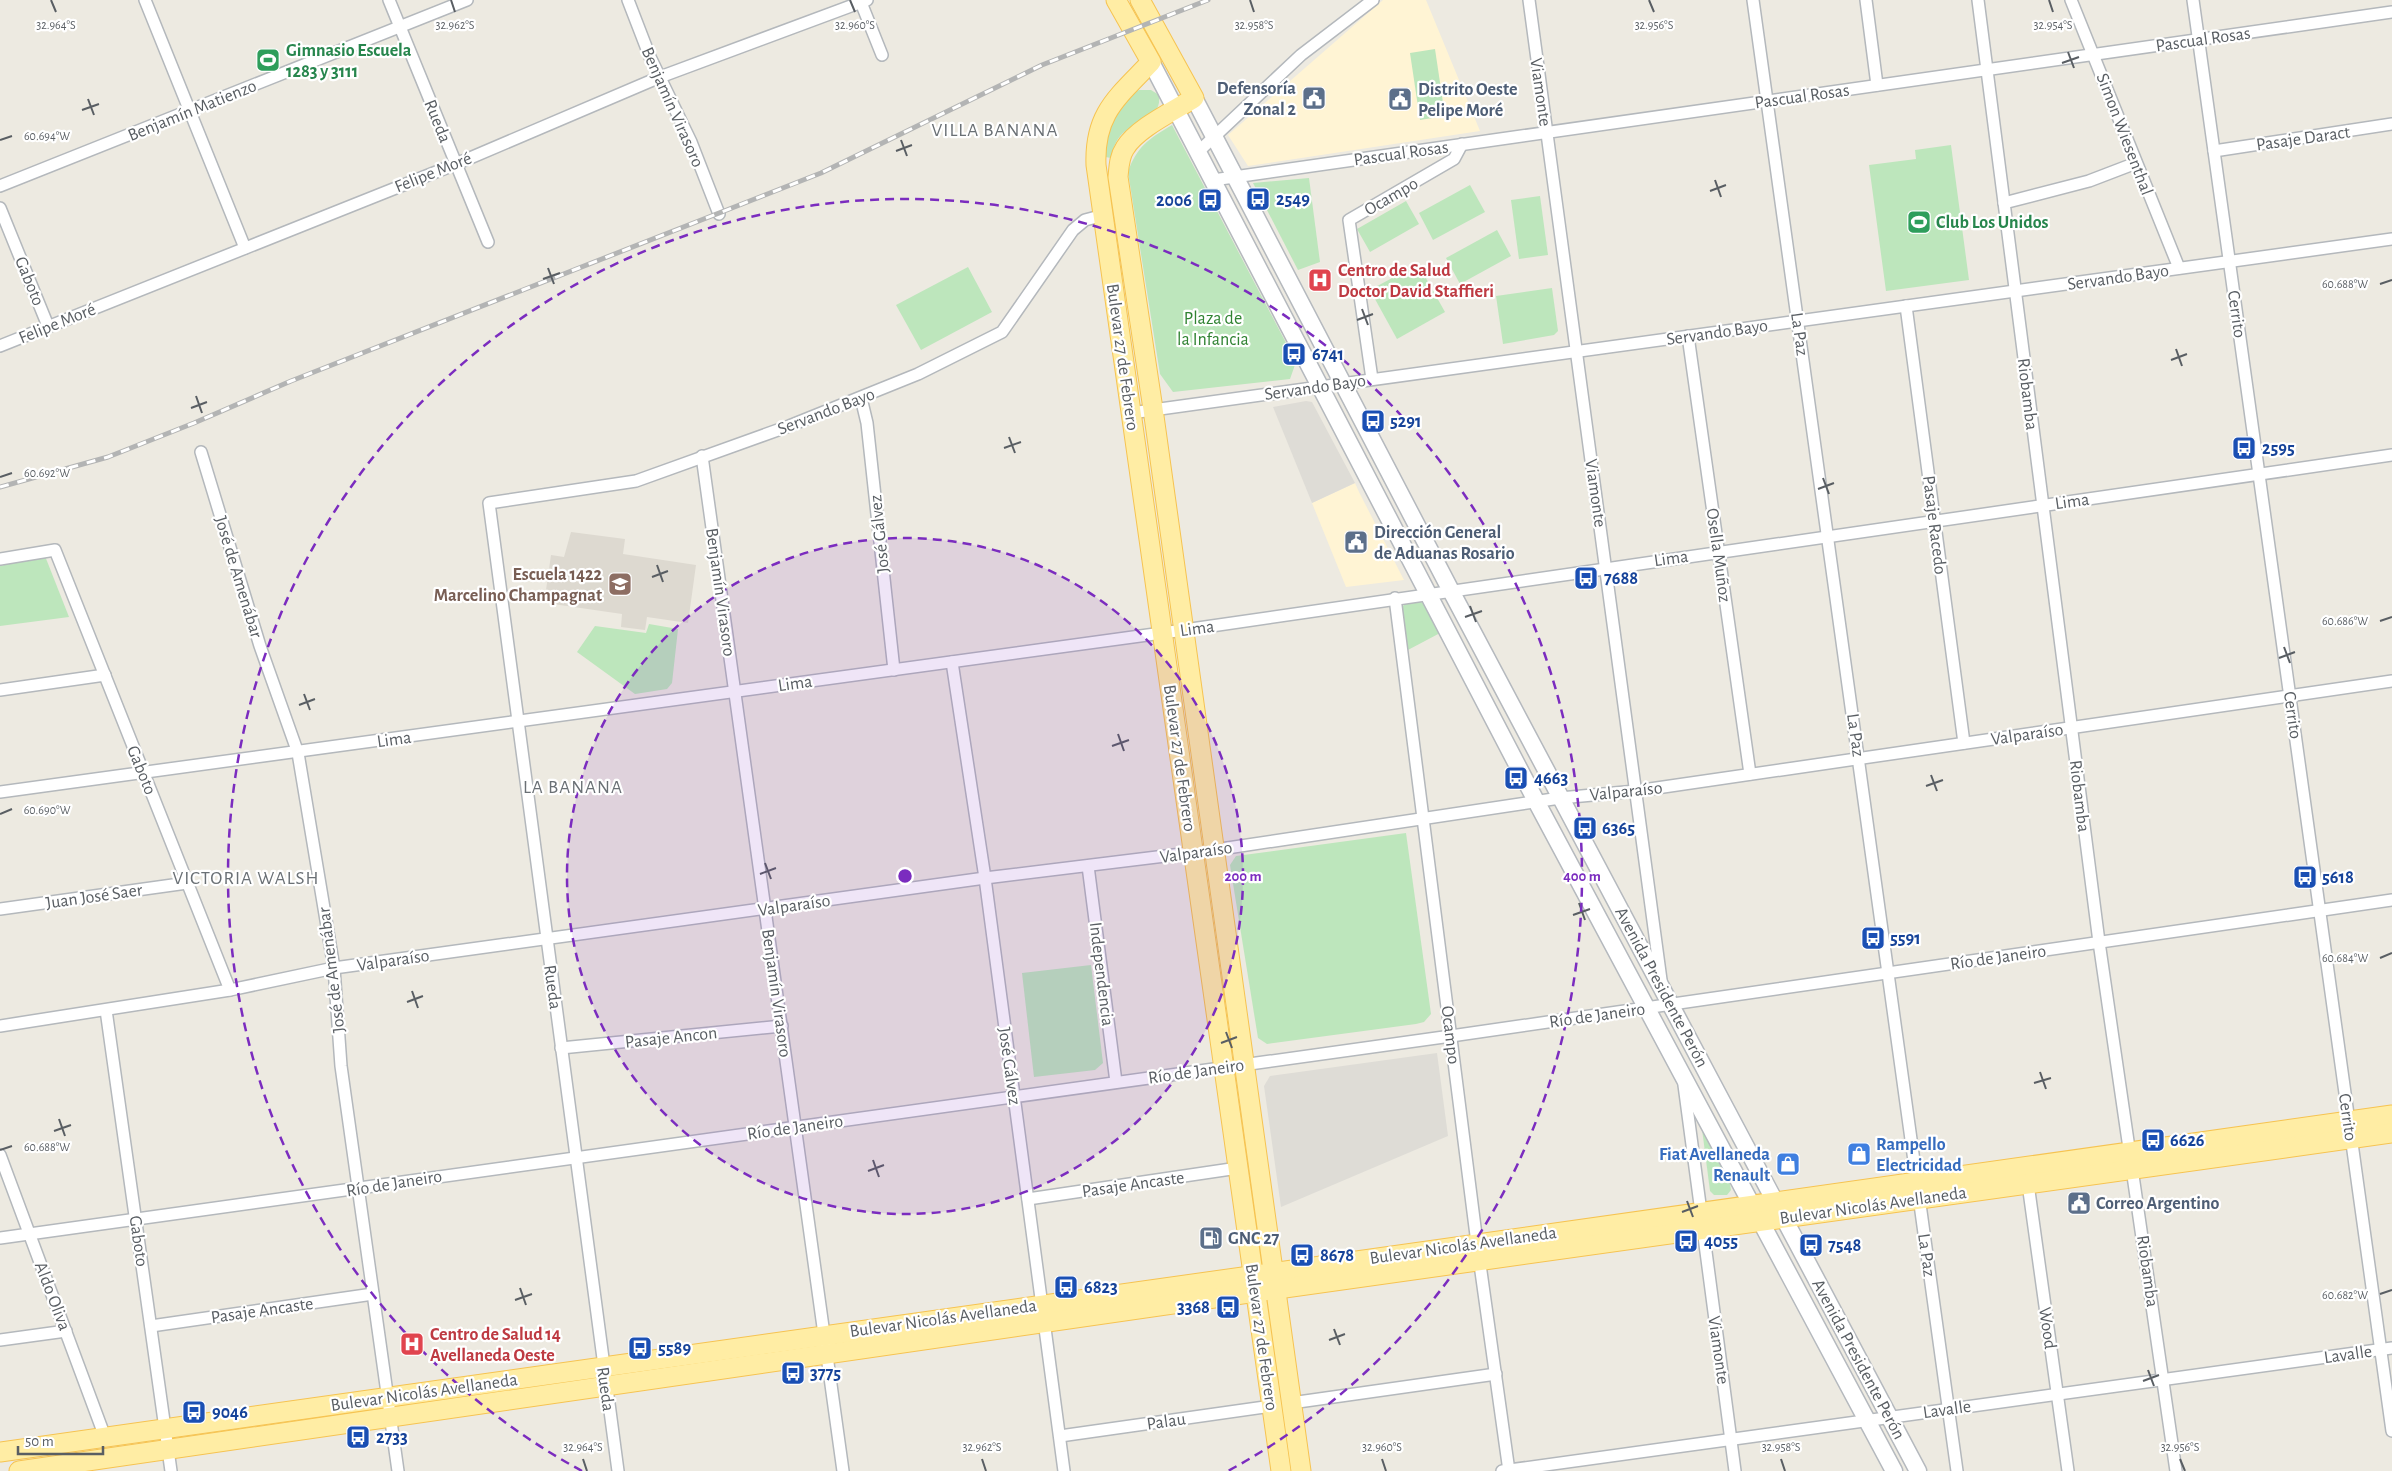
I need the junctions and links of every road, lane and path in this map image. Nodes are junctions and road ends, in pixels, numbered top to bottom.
1 (145, 0) edge
2 (389, 0) edge
3 (467, 0) edge
4 (628, 0) edge
5 (1116, 0) edge
6 (1140, 0) edge
7 (1373, 0) edge
8 (1529, 0) edge
9 (1753, 0) edge
10 (1866, 0) edge
11 (1978, 0) edge
12 (2071, 0) edge
13 (2193, 0) edge
14 (862, 1) edge
15 (2392, 12) edge
16 (400, 27) junction
17 (2199, 40) junction
18 (882, 55) dead end
19 (2095, 55) junction
20 (1150, 62) junction
21 (1986, 70) junction
22 (660, 77) junction
23 (1877, 85) junction
24 (1194, 98) junction
25 (1767, 101) junction
26 (1176, 110) junction
27 (189, 111) junction
28 (2392, 124) edge
29 (1547, 132) junction
30 (1214, 137) junction
31 (1462, 144) junction
32 (2214, 151) junction
33 (1198, 152) junction
34 (2136, 163) junction
35 (456, 164) junction
36 (1236, 176) junction
37 (1213, 180) junction
38 (0, 186) edge
39 (2004, 203) junction
40 (0, 208) edge
41 (719, 214) dead end
42 (1104, 215) junction
43 (2392, 239) edge
44 (488, 242) dead end
45 (245, 248) junction
46 (2230, 261) junction
47 (2179, 268) junction
48 (2015, 291) junction
49 (1906, 306) junction
50 (1798, 321) junction
51 (48, 326) junction
52 (1688, 336) junction
53 (0, 346) edge
54 (1576, 351) junction
55 (1372, 379) junction
56 (1344, 384) junction
57 (1321, 386) junction
58 (861, 398) junction
59 (1153, 409) junction
60 (1131, 413) junction
61 (201, 452) dead end
62 (2392, 455) edge
63 (702, 456) junction
64 (2259, 474) junction
65 (489, 503) joint
66 (2043, 505) junction
67 (1934, 521) junction
68 (1828, 536) junction
69 (1718, 551) junction
70 (0, 559) edge
71 (1606, 567) junction
72 (1450, 589) junction
73 (1428, 593) junction
74 (1395, 598) junction
75 (1184, 630) junction
76 (1162, 632) junction
77 (952, 662) junction
78 (894, 670) junction
79 (104, 675) junction
80 (2392, 681) edge
81 (0, 690) edge
82 (735, 692) junction
83 (2290, 696) junction
84 (518, 722) junction
85 (2072, 728) junction
86 (1964, 743) junction
87 (298, 753) junction
88 (1859, 759) junction
89 (144, 773) junction
90 (1750, 774) junction
91 (1636, 791) junction
92 (0, 792) edge
93 (1560, 798) junction
94 (1536, 801) junction
95 (1423, 818) junction
96 (1214, 850) junction
97 (1194, 852) junction
98 (1088, 866) junction
99 (985, 878) junction
100 (187, 883) junction
101 (2392, 900) edge
102 (0, 909) edge
103 (766, 909) junction
104 (2320, 910) junction
105 (546, 939) junction
106 (2099, 942) junction
107 (334, 968) junction
108 (1888, 973) junction
109 (1662, 987) junction
110 (230, 990) junction
111 (1672, 1004) junction
112 (1648, 1008) junction
113 (106, 1010) junction
114 (0, 1026) edge
115 (782, 1026) junction
116 (1451, 1036) junction
117 (561, 1048) junction
118 (1244, 1064) junction
119 (1224, 1068) junction
120 (1683, 1074) junction
121 (1116, 1082) junction
122 (1014, 1097) junction
123 (2392, 1115) edge
124 (796, 1128) junction
125 (2350, 1130) junction
126 (2392, 1133) edge
127 (0, 1155) edge
128 (575, 1156) junction
129 (2132, 1160) junction
130 (1238, 1168) junction
131 (2028, 1184) junction
132 (358, 1189) junction
133 (1918, 1191) junction
134 (1028, 1199) junction
135 (1780, 1210) junction
136 (1757, 1213) junction
137 (136, 1220) junction
138 (1702, 1221) junction
139 (29, 1233) junction
140 (0, 1238) edge
141 (1478, 1252) junction
142 (1274, 1281) junction
143 (1254, 1283) junction
144 (373, 1294) junction
145 (1044, 1313) junction
146 (151, 1326) junction
147 (66, 1331) junction
148 (825, 1335) junction
149 (0, 1340) edge
150 (2386, 1348) edge
151 (827, 1354) junction
152 (603, 1366) junction
153 (1496, 1374) junction
154 (2164, 1379) junction
155 (606, 1387) junction
156 (2058, 1394) junction
157 (387, 1397) junction
158 (1291, 1403) junction
159 (1272, 1406) junction
160 (1948, 1409) junction
161 (1890, 1417) junction
162 (390, 1418) junction
163 (1867, 1420) junction
164 (165, 1428) junction
165 (2392, 1431) edge
166 (1060, 1436) junction
167 (105, 1437) junction
168 (1731, 1439) junction
169 (168, 1450) junction
170 (0, 1452) edge
171 (60, 1468) edge
172 (19, 1471) edge
173 (171, 1471) edge
174 (398, 1471) edge
175 (618, 1471) edge
176 (843, 1471) edge
177 (1064, 1471) edge
178 (1281, 1471) edge
179 (1300, 1471) edge
180 (1507, 1471) edge
181 (1735, 1471) edge
182 (1894, 1471) edge
183 (1918, 1471) edge
184 (1957, 1471) edge
185 (2068, 1471) edge
186 (2176, 1471) edge

1 - 27 street
2 - 16 street, Rueda
3 - 16 street, Benjamín Matienzo
4 - 22 street, Benjamín Virasoro
5 - 20 main road, Avenida Presidente Perón
6 - 24 main road, Avenida Presidente Perón
7 - 30 street
8 - 29 street, Viamonte
9 - 25 street, La Paz
10 - 23 street
11 - 21 street, Riobamba
12 - 19 street, Simon Wiesenthal
13 - 17 street, Cerrito
14 - 18 street
14 - 22 street, Felipe Moré
15 - 17 street, Pascual Rosas
16 - 27 street, Benjamín Matienzo
16 - 35 street, Rueda
17 - 19 street, Pascual Rosas
17 - 32 street, Cerrito
19 - 21 street, Pascual Rosas
19 - 34 street, Simon Wiesenthal
20 - 26 main road, Avenida Presidente Perón
20 - 42 main road, Bulevar 27 de Febrero
21 - 23 street, Pascual Rosas
21 - 39 street, Riobamba
22 - 35 street, Felipe Moré
22 - 41 street, Benjamín Virasoro
23 - 25 street, Pascual Rosas
24 - 26 main road, Bulevar 27 de Febrero
24 - 30 main road, Avenida Presidente Perón
25 - 29 street, Pascual Rosas
25 - 50 street, La Paz
26 - 33 main road, Avenida Presidente Perón
26 - 59 main road, Bulevar 27 de Febrero
27 - 38 street, Benjamín Matienzo
27 - 45 street
28 - 32 street, Pasaje Daract
29 - 31 street, Pascual Rosas
29 - 54 street, Viamonte
30 - 33 street
30 - 36 main road, Avenida Presidente Perón
31 - 36 street, Pascual Rosas
31 - 55 street, Ocampo
32 - 46 street, Cerrito
33 - 37 main road, Avenida Presidente Perón
34 - 39 street
34 - 47 street, Simon Wiesenthal
35 - 44 street, Rueda
35 - 45 street, Felipe Moré
36 - 37 street, Pascual Rosas
36 - 56 main road, Avenida Presidente Perón
37 - 57 main road, Avenida Presidente Perón
39 - 48 street, Riobamba
40 - 51 street, Gaboto
42 - 58 street, Servando Bayo
42 - 60 main road, Bulevar 27 de Febrero
43 - 46 street, Servando Bayo
45 - 51 street, Felipe Moré
46 - 47 street, Servando Bayo
46 - 64 street, Cerrito
47 - 48 street, Servando Bayo
48 - 49 street, Servando Bayo
48 - 66 street, Riobamba
49 - 50 street, Servando Bayo
49 - 67 street, Pasaje Racedo
50 - 52 street, Servando Bayo
50 - 68 street, La Paz
51 - 53 street, Felipe Moré
52 - 54 street, Servando Bayo
52 - 69 street, Osella Muñoz
54 - 55 street, Servando Bayo
54 - 71 street, Viamonte
55 - 56 street, Servando Bayo
56 - 57 street, Servando Bayo
56 - 72 main road, Avenida Presidente Perón
57 - 59 street, Servando Bayo
57 - 73 main road, Avenida Presidente Perón
58 - 63 street, Servando Bayo
58 - 78 street, José Gálvez
59 - 60 street, Servando Bayo
59 - 75 main road, Bulevar 27 de Febrero
60 - 76 main road, Bulevar 27 de Febrero
61 - 87 street, José de Amenábar
62 - 64 street, Lima
63 - 65 street, Servando Bayo
63 - 82 street, Benjamín Virasoro
64 - 66 street, Lima
64 - 83 street, Cerrito
65 - 84 street, Rueda
66 - 67 street, Lima
66 - 85 street, Riobamba
67 - 68 street, Lima
67 - 86 street, Pasaje Racedo
68 - 69 street, Lima
68 - 88 street, La Paz
69 - 71 street, Lima
69 - 90 street, Osella Muñoz
70 - 79 street, Gaboto
71 - 72 street, Lima
71 - 91 street, Viamonte
72 - 73 street, Lima
72 - 93 main road, Avenida Presidente Perón
73 - 74 street, Lima
73 - 94 main road, Avenida Presidente Perón
74 - 75 street, Lima
74 - 95 street, Ocampo
75 - 76 street, Lima
75 - 96 main road, Bulevar 27 de Febrero
76 - 77 street, Lima
76 - 97 main road, Bulevar 27 de Febrero
77 - 78 street, Lima
77 - 99 street, José Gálvez
78 - 82 street, Lima
79 - 81 street
79 - 89 street, Gaboto
80 - 83 street, Valparaíso
82 - 84 street, Lima
82 - 103 street, Benjamín Virasoro
83 - 85 street, Valparaíso
83 - 104 street, Cerrito
84 - 87 street, Lima
84 - 105 street, Rueda
85 - 86 street, Valparaíso
85 - 106 street, Riobamba
86 - 88 street, Valparaíso
87 - 89 street, Lima
87 - 107 street, José de Amenábar
88 - 90 street, Valparaíso
88 - 108 street, La Paz
89 - 92 street, Lima
89 - 100 street, Gaboto
90 - 91 street, Valparaíso
91 - 93 street, Valparaíso
91 - 109 street, Viamonte
93 - 94 street, Valparaíso
93 - 109 main road, Avenida Presidente Perón
94 - 95 street, Valparaíso
94 - 112 main road, Avenida Presidente Perón
95 - 96 street, Valparaíso
95 - 116 street, Ocampo
96 - 97 street, Valparaíso
96 - 118 main road, Bulevar 27 de Febrero
97 - 98 street, Valparaíso
97 - 119 main road, Bulevar 27 de Febrero
98 - 99 street, Valparaíso
98 - 121 street, Independencia
99 - 103 street, Valparaíso
99 - 122 street, José Gálvez
100 - 102 street, Juan José Saer
100 - 110 street, Gaboto
101 - 104 street, Río de Janeiro
103 - 105 street, Valparaíso
103 - 115 street, Benjamín Virasoro
104 - 106 street, Río de Janeiro
104 - 125 street, Cerrito
105 - 107 street, Valparaíso
105 - 117 street, Rueda
106 - 108 street, Río de Janeiro
106 - 129 street, Riobamba
107 - 110 street, Valparaíso
107 - 132 street, José de Amenábar
108 - 111 street, Río de Janeiro
108 - 133 street, La Paz
109 - 111 main road, Avenida Presidente Perón
110 - 113 street, Valparaíso
111 - 112 street, Río de Janeiro
111 - 135 main road, Avenida Presidente Perón
112 - 116 street, Río de Janeiro
112 - 120 main road, Avenida Presidente Perón
113 - 114 street, Valparaíso
113 - 137 street, Gaboto
115 - 117 street, Pasaje Ancon
115 - 124 street, Benjamín Virasoro
116 - 118 street, Río de Janeiro
116 - 141 street, Ocampo
117 - 128 street, Rueda
118 - 119 street, Río de Janeiro
118 - 142 main road, Bulevar 27 de Febrero
119 - 121 street, Río de Janeiro
119 - 130 main road, Bulevar 27 de Febrero
120 - 136 main road, Avenida Presidente Perón
120 - 138 street, Viamonte
121 - 122 street, Río de Janeiro
122 - 124 street, Río de Janeiro
122 - 134 street, José Gálvez
123 - 125 main road, Bulevar Nicolás Avellaneda
124 - 128 street, Río de Janeiro
124 - 148 street, Benjamín Virasoro
125 - 126 main road, Bulevar Nicolás Avellaneda
125 - 129 main road, Bulevar Nicolás Avellaneda
125 - 150 street, Cerrito
127 - 139 street, Aldo Oliva
128 - 132 street, Río de Janeiro
128 - 152 street, Rueda
129 - 131 main road, Bulevar Nicolás Avellaneda
129 - 133 main road, Bulevar Nicolás Avellaneda
129 - 154 street, Riobamba
130 - 134 street, Pasaje Ancaste
130 - 143 main road, Bulevar 27 de Febrero
131 - 133 main road, Bulevar Nicolás Avellaneda
131 - 156 street, Wood
132 - 137 street, Río de Janeiro
132 - 144 street, José de Amenábar
133 - 135 main road, Bulevar Nicolás Avellaneda
133 - 160 street, La Paz
134 - 145 street, José Gálvez
135 - 136 main road, Bulevar Nicolás Avellaneda
135 - 161 main road, Avenida Presidente Perón
136 - 138 main road, Bulevar Nicolás Avellaneda
136 - 163 main road, Avenida Presidente Perón
137 - 139 street, Río de Janeiro
137 - 146 street, Gaboto
138 - 141 main road, Bulevar Nicolás Avellaneda
138 - 168 street, Viamonte
139 - 140 street, Río de Janeiro
139 - 147 street, Aldo Oliva
141 - 142 main road, Bulevar Nicolás Avellaneda
141 - 153 street, Ocampo
142 - 143 main road, Bulevar Nicolás Avellaneda
142 - 158 main road, Bulevar 27 de Febrero
143 - 145 main road, Bulevar Nicolás Avellaneda
143 - 159 main road, Bulevar 27 de Febrero
144 - 146 street, Pasaje Ancaste
144 - 157 street, José de Amenábar
145 - 148 main road, Bulevar Nicolás Avellaneda
145 - 151 main road, Bulevar Nicolás Avellaneda
145 - 166 street, José Gálvez
146 - 164 street, Gaboto
147 - 149 street
147 - 167 street, Aldo Oliva
148 - 151 street, Benjamín Virasoro
148 - 152 main road, Bulevar Nicolás Avellaneda
150 - 154 street, Lavalle
150 - 165 street, Cerrito
151 - 155 main road, Bulevar Nicolás Avellaneda
151 - 176 street, Benjamín Virasoro
152 - 155 street, Rueda
152 - 157 main road, Bulevar Nicolás Avellaneda
153 - 158 street
153 - 180 street, Ocampo
154 - 156 street, Lavalle
154 - 186 street, Riobamba
155 - 162 main road, Bulevar Nicolás Avellaneda
155 - 175 street, Rueda
156 - 160 street, Lavalle
156 - 185 street, Wood
157 - 162 street, José de Amenábar
157 - 164 main road, Bulevar Nicolás Avellaneda
158 - 179 main road, Bulevar 27 de Febrero
159 - 166 street, Palau
159 - 178 main road, Bulevar 27 de Febrero
160 - 161 street, Lavalle
160 - 184 street, La Paz
161 - 163 street, Lavalle
161 - 183 main road, Avenida Presidente Perón
162 - 169 main road, Bulevar Nicolás Avellaneda
162 - 174 street, José de Amenábar
163 - 168 street, Lavalle
163 - 182 main road, Avenida Presidente Perón
164 - 167 main road, Bulevar Nicolás Avellaneda
164 - 169 street, Gaboto
166 - 177 street, José Gálvez
167 - 170 main road, Bulevar Nicolás Avellaneda
168 - 180 street, Lavalle
168 - 181 street, Viamonte
169 - 171 main road, Bulevar Nicolás Avellaneda
169 - 173 street, Gaboto
171 - 172 main road, Bulevar Nicolás Avellaneda

